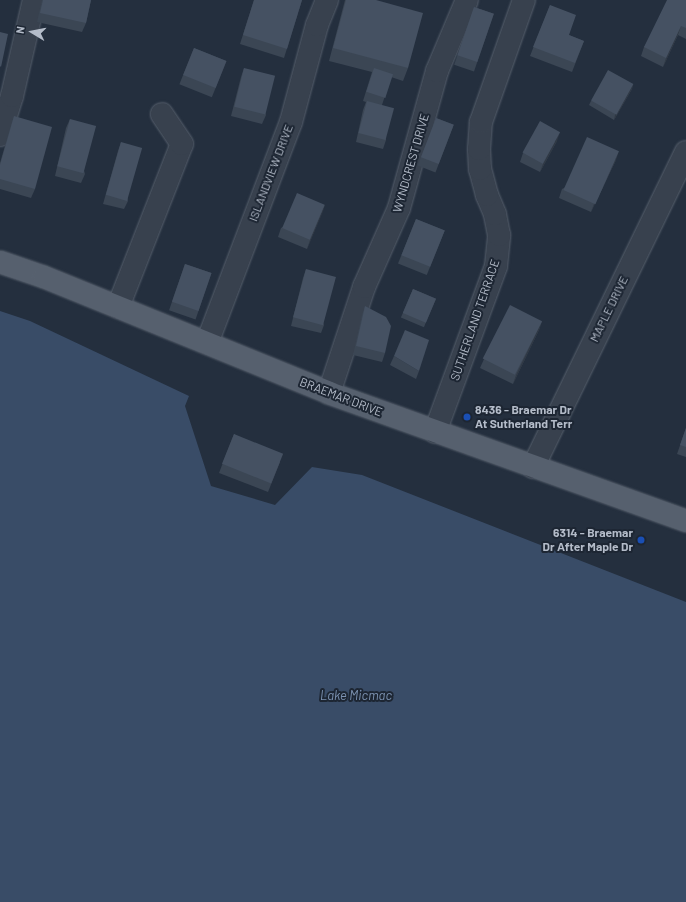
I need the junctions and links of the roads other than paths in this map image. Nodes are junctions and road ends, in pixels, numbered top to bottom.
1 (34, 0) edge
2 (327, 0) edge
3 (467, 0) edge
4 (524, 0) edge
5 (162, 114) dead end
6 (0, 135) edge
7 (686, 152) edge
8 (0, 262) edge
9 (118, 307) junction
10 (206, 343) junction
11 (329, 393) junction
12 (435, 432) junction
13 (533, 466) junction
14 (686, 521) edge

1 - 6 street
2 - 10 street, ISLANDVIEW DRIVE
3 - 11 street, WYNDCREST DRIVE
4 - 12 street, SUTHERLAND TERRACE
5 - 9 street
7 - 13 street, MAPLE DRIVE
8 - 9 main road, BRAEMAR DRIVE
9 - 10 main road, BRAEMAR DRIVE
10 - 11 main road, BRAEMAR DRIVE
11 - 12 main road, BRAEMAR DRIVE
12 - 13 main road, BRAEMAR DRIVE
13 - 14 main road, BRAEMAR DRIVE

